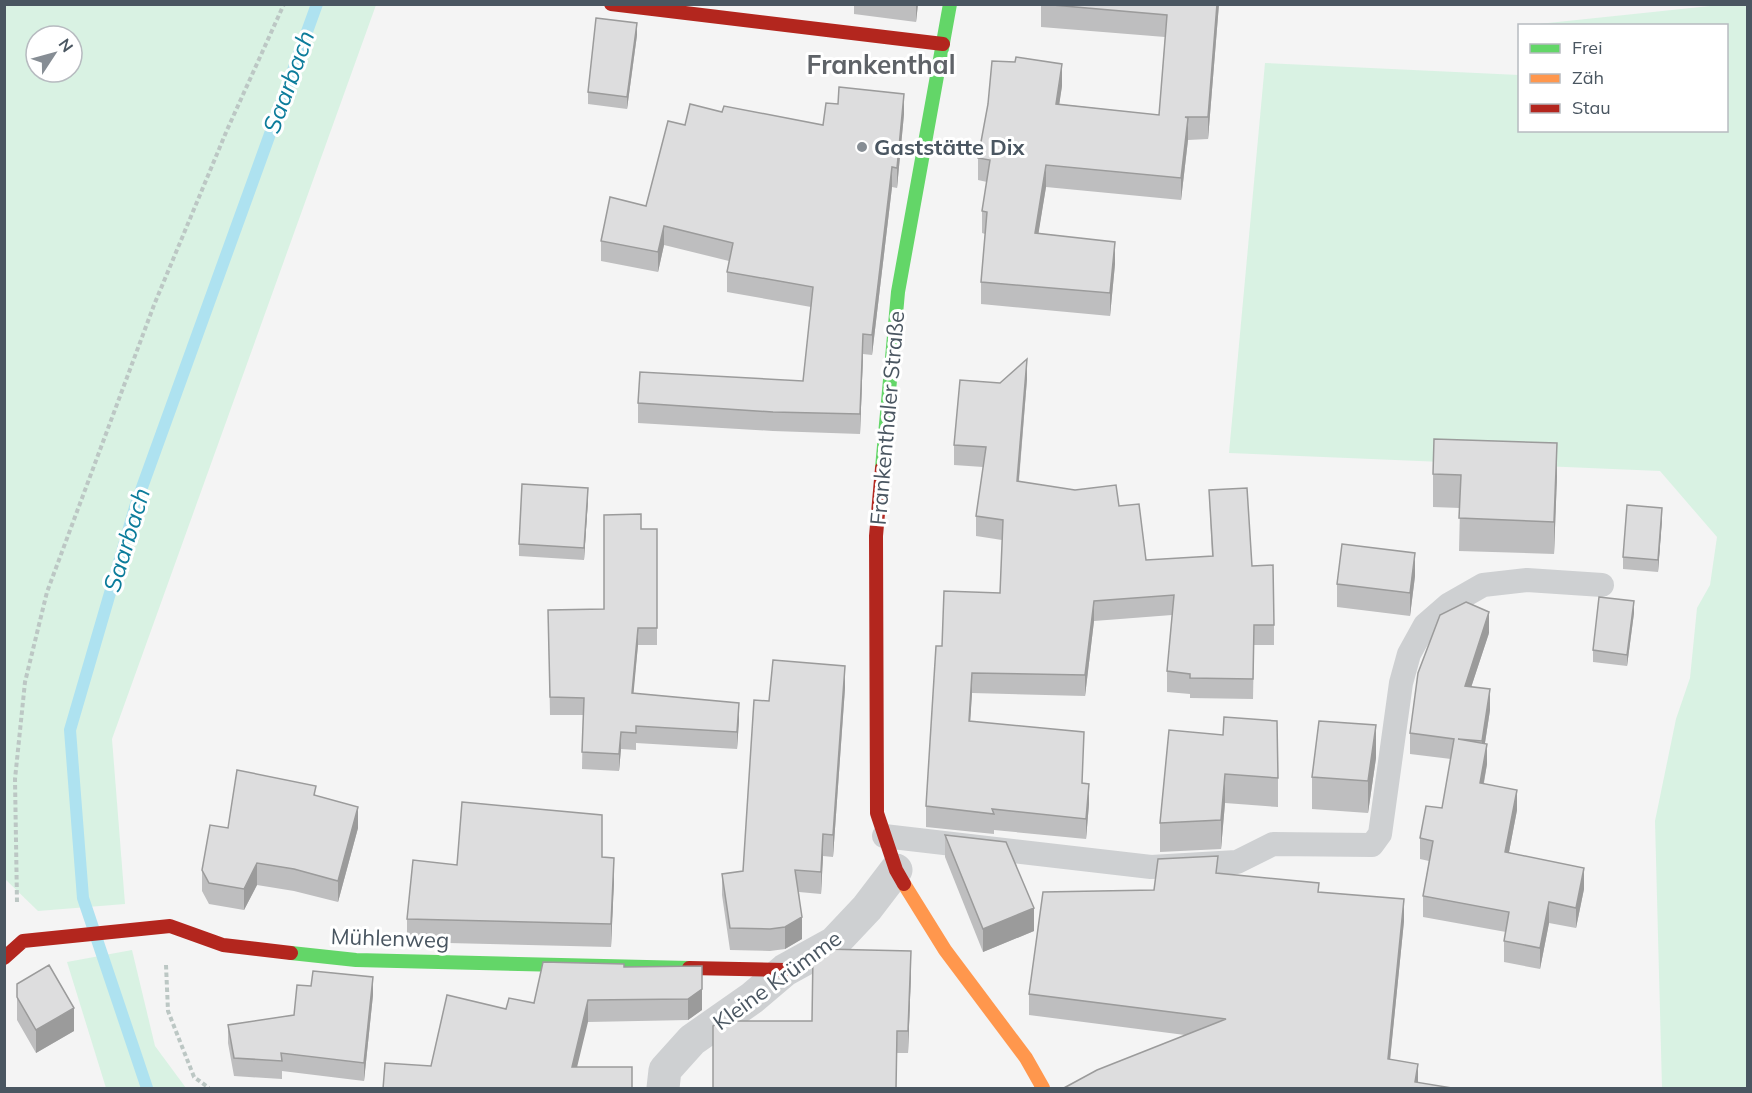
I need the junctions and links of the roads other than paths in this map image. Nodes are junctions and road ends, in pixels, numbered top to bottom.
1 (611, 4) edge
2 (950, 4) edge
3 (943, 44) junction
4 (1602, 585) dead end
5 (885, 836) junction
6 (896, 870) junction
7 (4, 958) edge
8 (785, 970) junction
9 (663, 1089) edge
10 (1043, 1089) edge

1 - 3 street
2 - 3 street, Frankenthaler Straße
3 - 5 street, Frankenthaler Straße
4 - 5 lane
5 - 6 street, Frankenthaler Straße
6 - 8 street, Kleine Krümme
6 - 10 street, Frankenthaler Straße
7 - 8 street, Mühlenweg
8 - 9 street, Kleine Krümme

